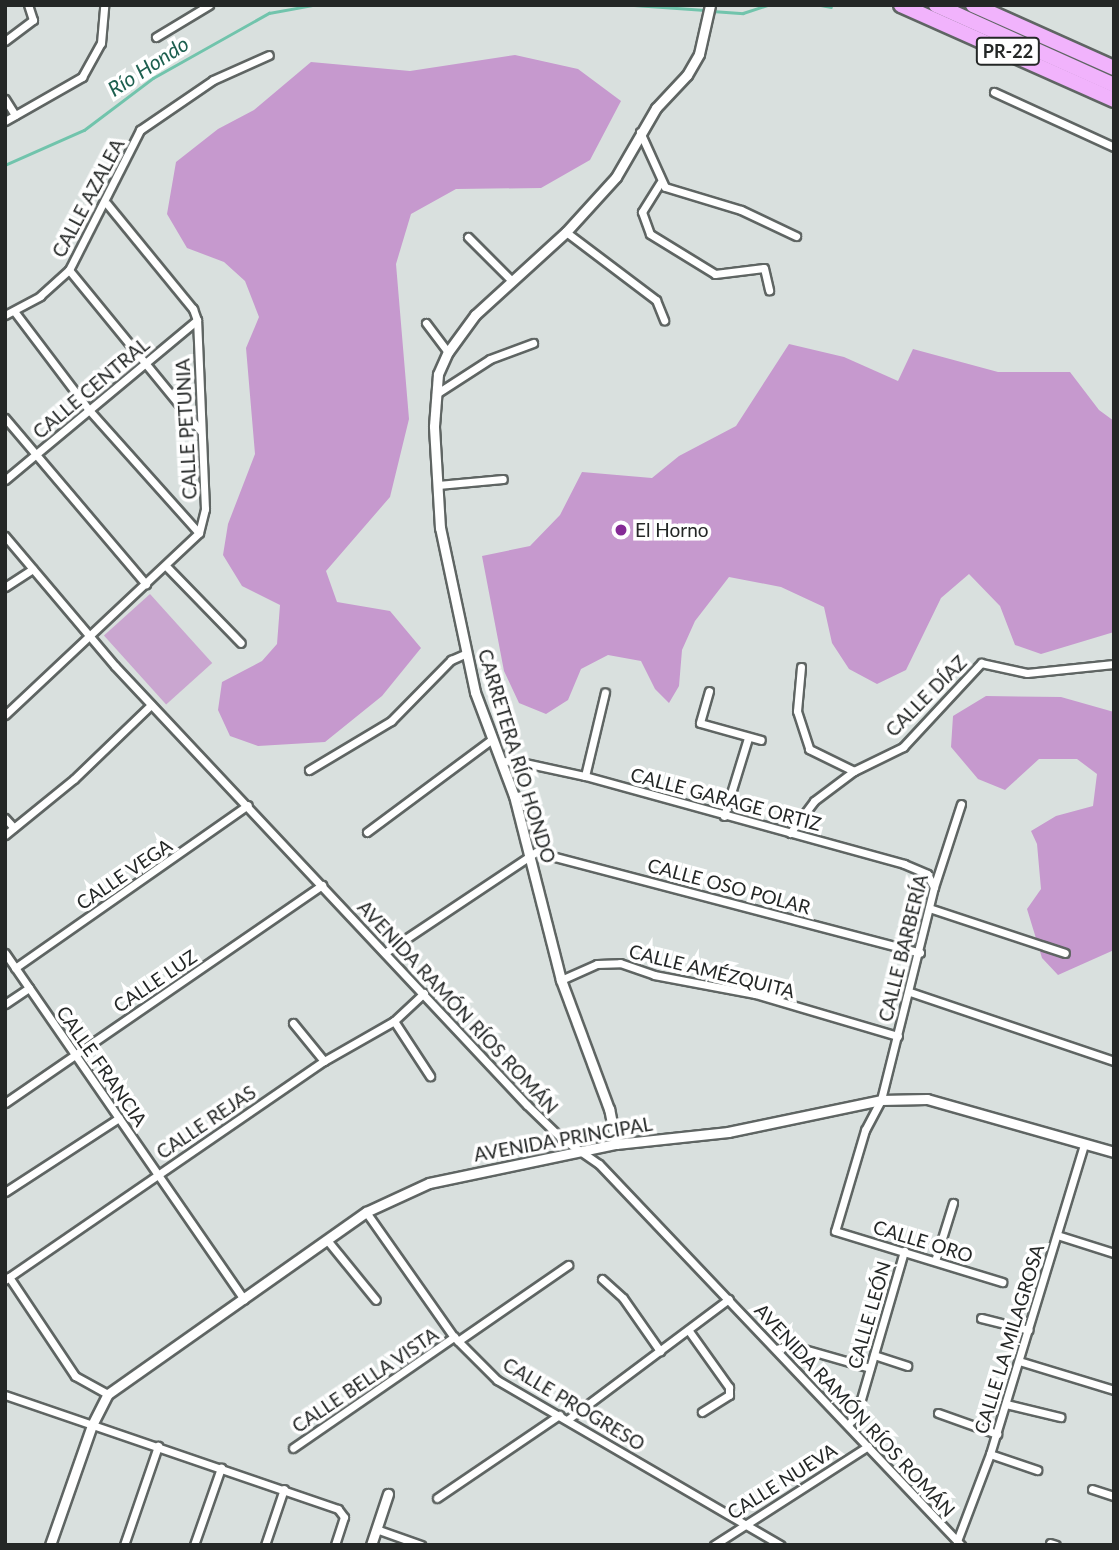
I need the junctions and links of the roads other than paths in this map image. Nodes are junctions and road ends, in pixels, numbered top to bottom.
1 (28, 5) edge
2 (104, 5) edge
3 (209, 5) edge
4 (710, 5) edge
5 (901, 5) edge
6 (936, 5) edge
7 (972, 5) edge
8 (156, 37) dead end
9 (5, 41) edge
10 (269, 55) dead end
11 (1114, 68) edge
12 (1114, 85) edge
13 (994, 92) dead end
14 (5, 99) edge
15 (1114, 100) edge
16 (15, 115) junction
17 (5, 121) edge
18 (640, 132) junction
19 (1114, 147) edge
20 (660, 183) junction
21 (107, 204) junction
22 (566, 232) junction
23 (796, 236) dead end
24 (468, 237) dead end
25 (69, 270) junction
26 (511, 280) junction
27 (769, 290) dead end
28 (14, 311) junction
29 (5, 315) edge
30 (197, 320) junction
31 (664, 320) dead end
32 (426, 323) dead end
33 (533, 344) dead end
34 (448, 352) junction
35 (144, 363) junction
36 (436, 394) junction
37 (89, 410) junction
38 (5, 418) edge
39 (201, 432) junction
40 (34, 456) junction
41 (503, 479) dead end
42 (5, 480) edge
43 (438, 485) junction
44 (199, 533) junction
45 (5, 536) edge
46 (166, 566) junction
47 (33, 569) junction
48 (146, 584) junction
49 (5, 587) edge
50 (90, 636) junction
51 (241, 643) dead end
52 (467, 653) junction
53 (1114, 664) edge
54 (801, 667) dead end
55 (709, 691) dead end
56 (605, 692) dead end
57 (151, 705) junction
58 (5, 715) edge
59 (748, 738) junction
60 (492, 740) junction
61 (761, 740) dead end
62 (501, 762) junction
63 (309, 770) dead end
64 (854, 771) junction
65 (584, 776) junction
66 (961, 804) dead end
67 (248, 805) junction
68 (724, 816) junction
69 (5, 818) edge
70 (14, 828) junction
71 (367, 832) dead end
72 (790, 833) junction
73 (5, 835) edge
74 (530, 855) junction
75 (323, 885) junction
76 (934, 887) junction
77 (929, 908) junction
78 (386, 952) junction
79 (5, 953) edge
80 (920, 953) junction
81 (1065, 953) dead end
82 (15, 968) junction
83 (561, 980) junction
84 (29, 988) junction
85 (910, 992) junction
86 (424, 993) junction
87 (5, 1004) edge
88 (394, 1021) junction
89 (293, 1023) dead end
90 (898, 1036) junction
91 (76, 1055) junction
92 (324, 1061) junction
93 (1114, 1061) edge
94 (430, 1076) dead end
95 (881, 1100) junction
96 (5, 1103) edge
97 (119, 1118) junction
98 (616, 1144) junction
99 (1084, 1144) junction
100 (583, 1151) junction
101 (1114, 1152) edge
102 (157, 1174) junction
103 (5, 1192) edge
104 (953, 1203) dead end
105 (366, 1212) junction
106 (835, 1231) joint
107 (1057, 1235) junction
108 (327, 1240) junction
109 (904, 1251) junction
110 (1114, 1253) edge
111 (934, 1261) junction
112 (568, 1265) dead end
113 (7, 1278) edge
114 (602, 1279) dead end
115 (1002, 1282) dead end
116 (729, 1299) junction
117 (244, 1300) junction
118 (376, 1300) dead end
119 (981, 1318) dead end
120 (1029, 1330) junction
121 (689, 1331) junction
122 (456, 1339) junction
123 (776, 1349) junction
124 (660, 1351) junction
125 (874, 1355) junction
126 (1020, 1362) junction
127 (907, 1366) dead end
128 (870, 1368) junction
129 (1114, 1390) edge
130 (108, 1394) junction
131 (5, 1395) edge
132 (1006, 1404) junction
133 (702, 1412) dead end
134 (938, 1413) dead end
135 (559, 1415) junction
136 (1060, 1416) dead end
137 (567, 1420) junction
138 (848, 1425) junction
139 (92, 1426) junction
140 (996, 1434) junction
141 (158, 1446) junction
142 (868, 1446) junction
143 (293, 1448) dead end
144 (990, 1454) junction
145 (221, 1468) junction
146 (1037, 1470) dead end
147 (284, 1489) junction
148 (1091, 1489) dead end
149 (388, 1494) dead end
150 (1114, 1496) edge
151 (437, 1498) dead end
152 (745, 1522) junction
153 (376, 1529) junction
154 (959, 1543) edge
155 (50, 1545) edge
156 (124, 1545) edge
157 (194, 1545) edge
158 (265, 1545) edge
159 (335, 1545) edge
160 (371, 1545) edge
161 (421, 1545) edge
162 (713, 1545) edge
163 (781, 1545) edge

1 - 9 street
2 - 16 street
3 - 8 street
4 - 18 street, CARRETERA RÍO HONDO
5 - 15 highway, PR-22
6 - 12 highway
7 - 11 highway, PR-22
10 - 21 street, CALLE AZALEA
13 - 19 street
14 - 16 street
16 - 17 street
18 - 20 street
18 - 22 street, CARRETERA RÍO HONDO
20 - 23 street
20 - 27 street
21 - 25 street, CALLE AZALEA
21 - 30 street
22 - 26 street, CARRETERA RÍO HONDO
22 - 31 street
24 - 26 street
25 - 28 street, CALLE AZALEA
25 - 35 street
26 - 34 street, CARRETERA RÍO HONDO
28 - 29 street, CALLE AZALEA
28 - 37 street
30 - 35 street, CALLE CENTRAL
30 - 39 street, CALLE PETUNIA
32 - 34 street
33 - 36 street
34 - 36 street, CARRETERA RÍO HONDO
35 - 37 street, CALLE CENTRAL
35 - 39 street
36 - 43 street, CARRETERA RÍO HONDO
37 - 40 street, CALLE CENTRAL
37 - 44 street
38 - 40 street
39 - 44 street, CALLE PETUNIA
40 - 42 street, CALLE CENTRAL
40 - 48 street
41 - 43 street
43 - 52 street, CARRETERA RÍO HONDO
44 - 46 street
45 - 47 street, AVENIDA RAMÓN RÍOS ROMÁN
46 - 48 street
46 - 51 street
47 - 49 street
47 - 50 street, AVENIDA RAMÓN RÍOS ROMÁN
48 - 50 street
50 - 57 street, AVENIDA RAMÓN RÍOS ROMÁN
50 - 58 street
52 - 60 street, CARRETERA RÍO HONDO
52 - 63 street
53 - 64 street, CALLE DÍAZ
54 - 64 street
55 - 59 street
56 - 65 street
57 - 67 street, AVENIDA RAMÓN RÍOS ROMÁN
57 - 70 street
59 - 61 street
59 - 68 street
60 - 62 street, CARRETERA RÍO HONDO
60 - 71 street
62 - 65 street, CALLE GARAGE ORTIZ
62 - 74 street, CARRETERA RÍO HONDO
64 - 72 street, CALLE DÍAZ
65 - 68 street, CALLE GARAGE ORTIZ
66 - 76 street, CALLE BARBERÍA
67 - 75 street, AVENIDA RAMÓN RÍOS ROMÁN
67 - 82 street, CALLE VEGA
68 - 72 street, CALLE GARAGE ORTIZ
69 - 70 street
70 - 73 street
72 - 76 street, CALLE GARAGE ORTIZ
74 - 78 street
74 - 80 street, CALLE OSO POLAR
74 - 83 street, CARRETERA RÍO HONDO
75 - 78 street, AVENIDA RAMÓN RÍOS ROMÁN
75 - 91 street, CALLE LUZ
76 - 77 street, CALLE BARBERÍA
77 - 80 street, CALLE BARBERÍA
77 - 81 street
78 - 86 street, AVENIDA RAMÓN RÍOS ROMÁN
79 - 82 street, CALLE FRANCIA
80 - 85 street, CALLE BARBERÍA
82 - 84 street, CALLE FRANCIA
83 - 90 street, CALLE AMÉZQUITA
83 - 98 street, CARRETERA RÍO HONDO
84 - 87 street
84 - 91 street, CALLE FRANCIA
85 - 90 street, CALLE BARBERÍA
85 - 93 street
86 - 88 street, CALLE REJAS
86 - 100 street, AVENIDA RAMÓN RÍOS ROMÁN
88 - 92 street, CALLE REJAS
88 - 94 street
89 - 92 street
90 - 95 street, CALLE BARBERÍA
91 - 96 street, CALLE LUZ
91 - 97 street, CALLE FRANCIA
92 - 102 street, CALLE REJAS
95 - 98 street, AVENIDA PRINCIPAL
95 - 99 street, AVENIDA PRINCIPAL
95 - 106 street, CALLE BARBERÍA
97 - 102 street, CALLE FRANCIA
97 - 103 street
98 - 100 street, AVENIDA PRINCIPAL
99 - 101 street, AVENIDA PRINCIPAL
99 - 107 street, CALLE LA MILAGROSA
100 - 105 street, AVENIDA PRINCIPAL
100 - 116 street, AVENIDA RAMÓN RÍOS ROMÁN
102 - 113 street, CALLE REJAS
102 - 117 street, CALLE FRANCIA
104 - 111 street
105 - 108 street, AVENIDA PRINCIPAL
105 - 122 street, CALLE PROGRESO
106 - 109 street, CALLE ORO
107 - 110 street
107 - 120 street, CALLE LA MILAGROSA
108 - 117 street, AVENIDA PRINCIPAL
108 - 118 street
109 - 111 street, CALLE ORO
109 - 125 street, CALLE LEÓN
111 - 115 street, CALLE ORO
112 - 122 street, CALLE BELLA VISTA
113 - 130 street
114 - 124 street
116 - 121 street
116 - 123 street, AVENIDA RAMÓN RÍOS ROMÁN
117 - 130 street, AVENIDA PRINCIPAL
119 - 120 street
120 - 126 street, CALLE LA MILAGROSA
121 - 124 street
121 - 133 street
122 - 135 street, CALLE PROGRESO
122 - 143 street, CALLE BELLA VISTA
123 - 128 street
123 - 138 street, AVENIDA RAMÓN RÍOS ROMÁN
124 - 137 street
125 - 127 street
125 - 128 street, CALLE LEÓN
126 - 129 street
126 - 132 street, CALLE LA MILAGROSA
128 - 138 street, CALLE LEÓN
130 - 139 street, AVENIDA PRINCIPAL
131 - 139 street
132 - 136 street
132 - 140 street, CALLE LA MILAGROSA
134 - 140 street
135 - 137 street, CALLE PROGRESO
135 - 151 street
137 - 152 street, CALLE PROGRESO
138 - 142 street, AVENIDA RAMÓN RÍOS ROMÁN
139 - 141 street
139 - 155 street, AVENIDA PRINCIPAL
140 - 144 street, CALLE LA MILAGROSA
141 - 145 street
141 - 156 street
142 - 152 street, CALLE NUEVA
142 - 154 street, AVENIDA RAMÓN RÍOS ROMÁN
144 - 146 street
144 - 154 street, CALLE LA MILAGROSA
145 - 147 street
145 - 157 street
147 - 158 street
147 - 159 street
148 - 150 street
149 - 153 street
152 - 162 street, CALLE NUEVA
152 - 163 street, CALLE PROGRESO
153 - 160 street
153 - 161 street

